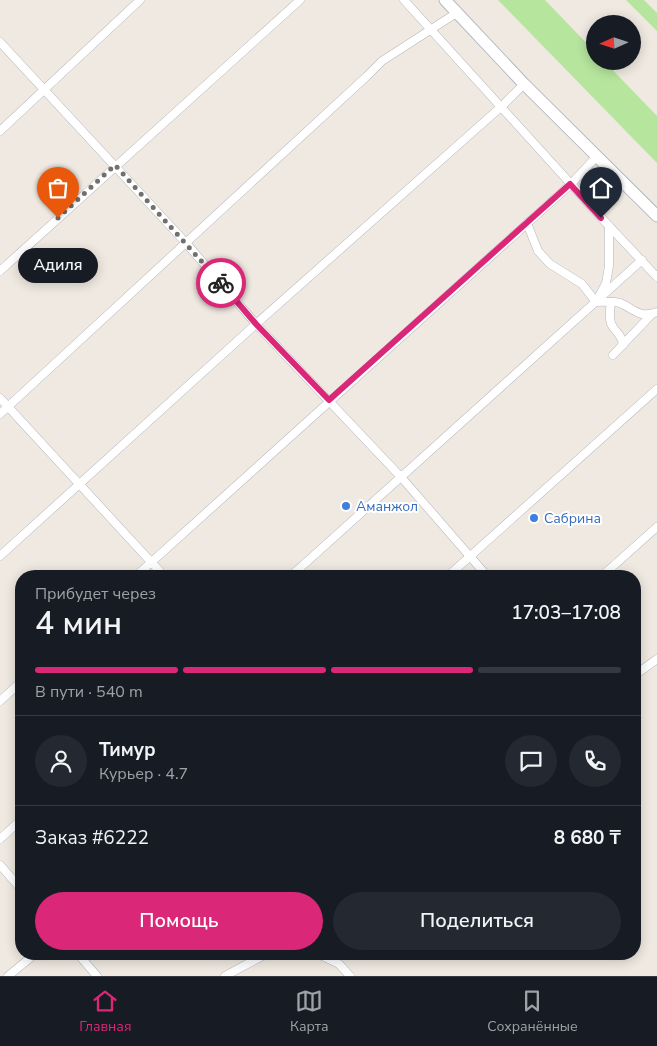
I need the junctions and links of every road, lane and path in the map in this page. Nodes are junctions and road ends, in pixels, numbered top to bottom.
1 (140, 0) edge
2 (300, 0) edge
3 (404, 0) edge
4 (445, 0) edge
5 (458, 12) junction
6 (430, 30) junction
7 (0, 42) edge
8 (524, 84) junction
9 (44, 91) junction
10 (502, 106) junction
11 (0, 131) edge
12 (597, 156) junction
13 (115, 165) junction
14 (570, 184) junction
15 (657, 216) edge
16 (527, 223) junction
17 (609, 226) junction
18 (186, 243) junction
19 (642, 260) junction
20 (0, 270) edge
21 (657, 277) edge
22 (596, 302) junction
23 (610, 302) junction
24 (654, 313) edge
25 (256, 324) junction
26 (623, 345) junction
27 (614, 356) dead end
28 (657, 389) edge
29 (0, 398) edge
30 (329, 400) junction
31 (8, 406) junction
32 (0, 414) edge
33 (400, 477) junction
34 (79, 485) junction
35 (657, 527) edge
36 (0, 556) edge
37 (470, 556) junction
38 (151, 562) junction
39 (142, 570) edge
40 (158, 570) edge
41 (298, 570) edge
42 (455, 570) edge
43 (482, 570) edge
44 (609, 570) edge
45 (657, 659) edge
46 (641, 671) edge
47 (15, 687) edge
48 (0, 701) edge
49 (15, 825) edge
50 (0, 839) edge
51 (0, 865) edge
52 (15, 882) edge
53 (28, 960) edge
54 (83, 960) edge
55 (255, 960) edge
56 (331, 960) edge
57 (8, 976) edge
58 (97, 976) edge
59 (224, 976) edge
60 (350, 976) edge

1 - 9 street
2 - 13 street
3 - 6 street
4 - 5 main road
5 - 6 street
5 - 8 main road
6 - 10 street
6 - 18 street
7 - 9 street
8 - 10 street
8 - 12 main road
9 - 11 street
9 - 13 street
10 - 14 street
10 - 25 street
12 - 14 street
12 - 15 main road
13 - 18 street
13 - 20 street
14 - 16 street
14 - 17 street
16 - 22 street
16 - 30 street
17 - 19 street
17 - 22 street
18 - 25 street
18 - 31 street
19 - 21 street
19 - 22 street
22 - 23 street
22 - 33 street
23 - 24 street
23 - 26 street
24 - 26 street
25 - 30 street
25 - 34 street
26 - 27 street
28 - 37 street
29 - 31 street
30 - 33 street
30 - 38 street
31 - 32 street
31 - 34 street
33 - 37 street
33 - 41 street
34 - 36 street
34 - 38 street
35 - 44 street
37 - 42 street
37 - 43 street
38 - 39 street
38 - 40 street
45 - 46 street
47 - 48 street
49 - 50 street
51 - 52 street
53 - 57 street
54 - 58 street
55 - 59 street
56 - 60 street

